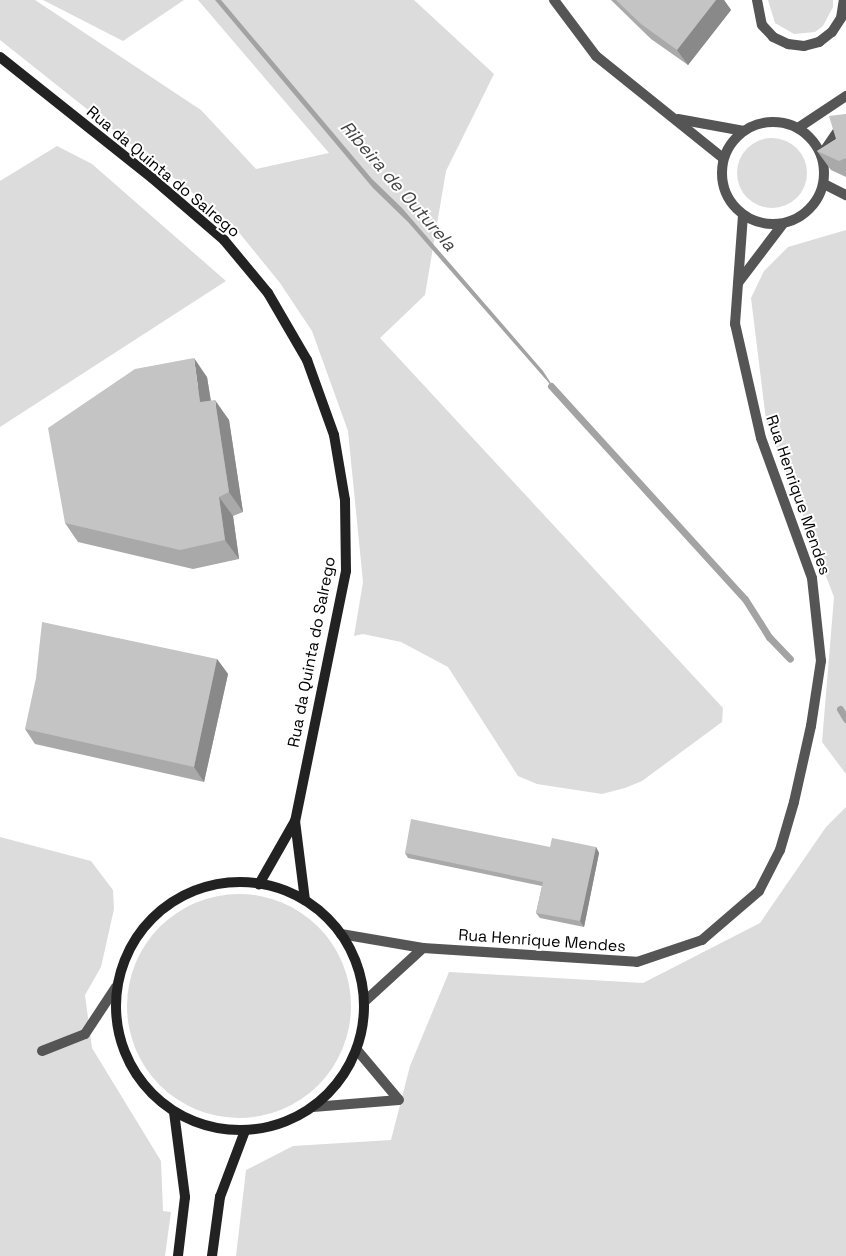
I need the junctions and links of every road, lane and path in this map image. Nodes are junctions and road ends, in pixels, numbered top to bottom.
1 (554, 0) edge
2 (757, 0) edge
3 (844, 0) edge
4 (0, 57) edge
5 (846, 96) edge
6 (678, 118) junction
7 (846, 119) edge
8 (798, 128) junction
9 (744, 130) junction
10 (822, 155) junction
11 (724, 158) junction
12 (824, 184) junction
13 (846, 195) edge
14 (743, 215) junction
15 (782, 225) junction
16 (737, 284) junction
17 (295, 821) junction
18 (259, 884) junction
19 (305, 900) junction
20 (341, 934) junction
21 (423, 948) junction
22 (116, 987) junction
23 (364, 1002) junction
24 (357, 1050) junction
25 (42, 1051) dead end
26 (313, 1107) junction
27 (174, 1112) junction
28 (244, 1130) junction
29 (178, 1256) edge
30 (212, 1256) edge

1 - 6 street
2 - 3 street
4 - 17 street, Rua da Quinta do Salrego
5 - 8 street
6 - 9 street
6 - 11 street
7 - 10 street
8 - 9 street
8 - 10 street
9 - 11 street
10 - 12 street
11 - 14 street
12 - 13 street
12 - 15 street
14 - 15 street
14 - 16 street, Rua Henrique Mendes
15 - 16 street
16 - 21 street, Rua Henrique Mendes
17 - 18 street, Rua da Quinta do Salrego
17 - 19 street, Rua da Quinta do Salrego
18 - 19 street
18 - 22 street
19 - 20 street
20 - 21 street, Rua Henrique Mendes
20 - 23 street
21 - 23 street
22 - 25 street
22 - 27 street
23 - 24 street
24 - 26 street
24 - 26 street
26 - 28 street
27 - 28 street
27 - 29 street
28 - 30 street

